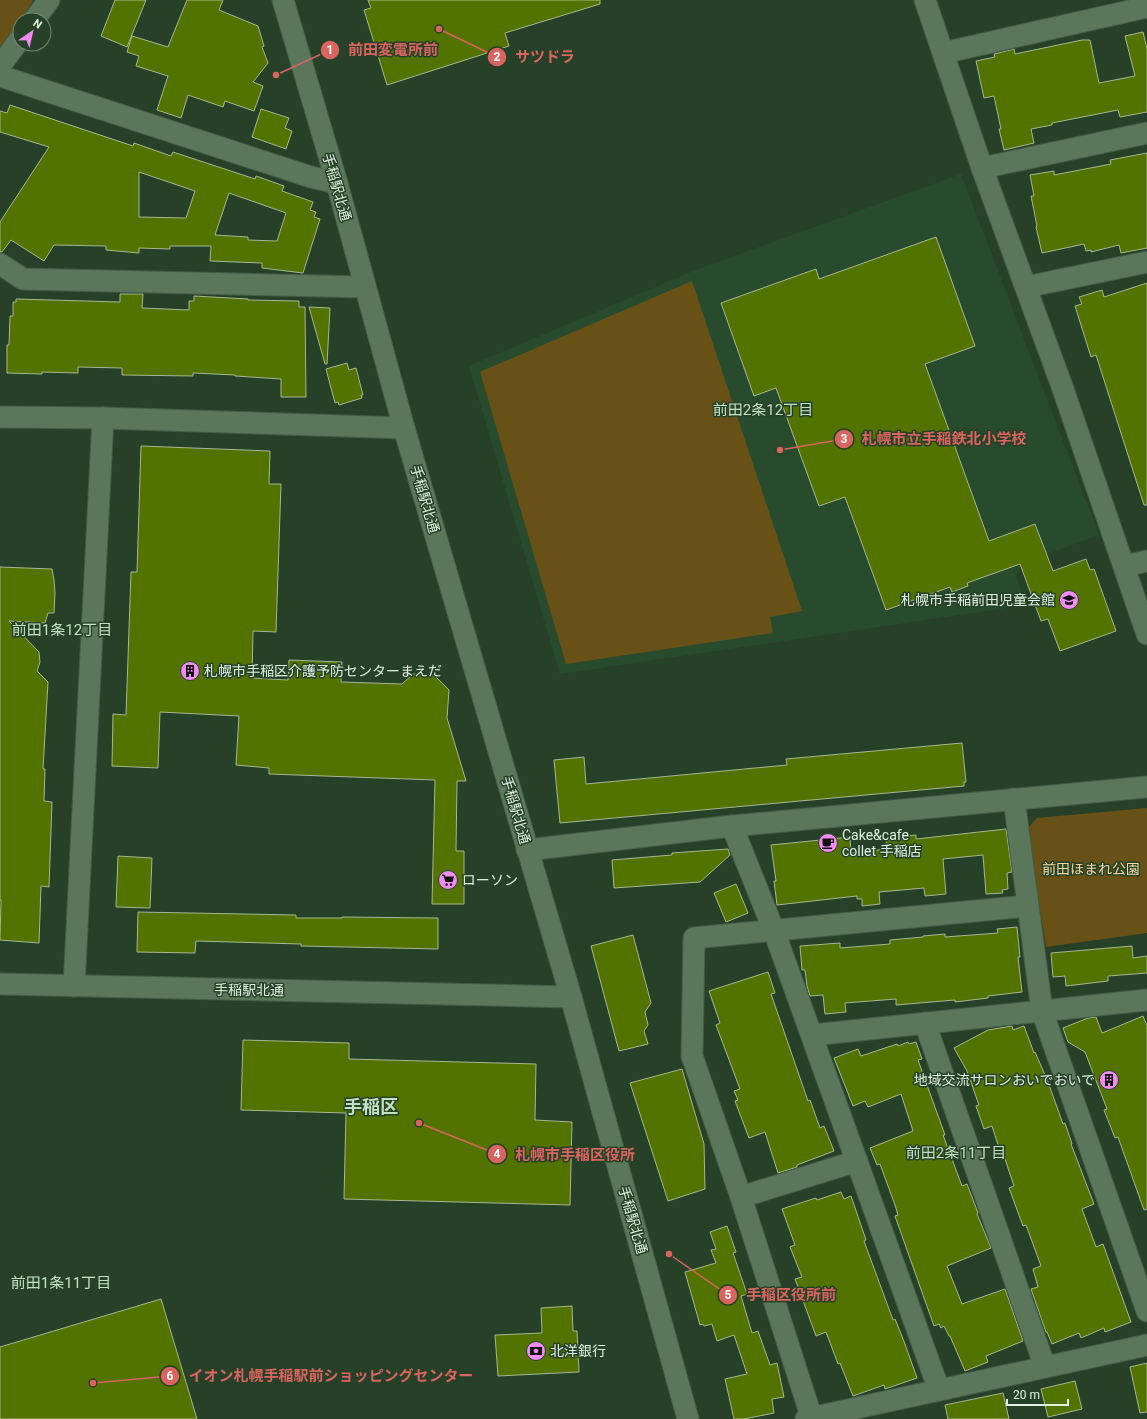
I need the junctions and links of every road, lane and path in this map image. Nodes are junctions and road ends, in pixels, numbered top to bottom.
1 (49, 0) edge
2 (283, 0) edge
3 (925, 0) edge
4 (1147, 7) edge
5 (40, 12) edge
6 (12, 50) edge
7 (943, 52) junction
8 (0, 66) edge
9 (0, 76) edge
10 (1147, 133) edge
11 (982, 168) junction
12 (336, 183) junction
13 (1147, 262) edge
14 (0, 264) edge
15 (365, 287) junction
16 (1026, 287) junction
17 (0, 417) edge
18 (102, 418) junction
19 (404, 428) junction
20 (1147, 561) edge
21 (1124, 566) junction
22 (1147, 634) edge
23 (1147, 787) edge
24 (1014, 799) junction
25 (732, 826) junction
26 (527, 850) junction
27 (1027, 906) junction
28 (774, 930) junction
29 (0, 984) edge
30 (74, 986) junction
31 (571, 997) junction
32 (1147, 1000) edge
33 (1042, 1011) junction
34 (925, 1023) junction
35 (812, 1035) junction
36 (857, 1161) junction
37 (741, 1198) junction
38 (1147, 1311) edge
39 (1147, 1345) edge
40 (1045, 1367) junction
41 (939, 1390) junction
42 (688, 1419) edge
43 (810, 1419) edge

1 - 5 street
2 - 12 street, 手稲駅北通
3 - 7 street
4 - 7 street
6 - 8 street
7 - 11 street
9 - 12 street
10 - 11 street
11 - 16 street
12 - 15 street, 手稲駅北通
13 - 16 street
14 - 15 street
15 - 19 street, 手稲駅北通
16 - 21 street
17 - 18 street
18 - 19 street
18 - 30 street
19 - 26 street, 手稲駅北通
20 - 21 street
21 - 22 street
23 - 24 street
24 - 25 street
24 - 27 street
25 - 26 street
25 - 28 street
26 - 31 street, 手稲駅北通
27 - 28 street
27 - 33 street
28 - 35 street
28 - 37 street
29 - 30 street, 手稲駅北通
30 - 31 street, 手稲駅北通
31 - 42 street, 手稲駅北通
32 - 33 street
33 - 34 street
33 - 38 street
34 - 35 street
34 - 40 street
35 - 36 street
36 - 37 street
36 - 41 street
37 - 43 street
39 - 40 street
40 - 41 street
41 - 43 street

